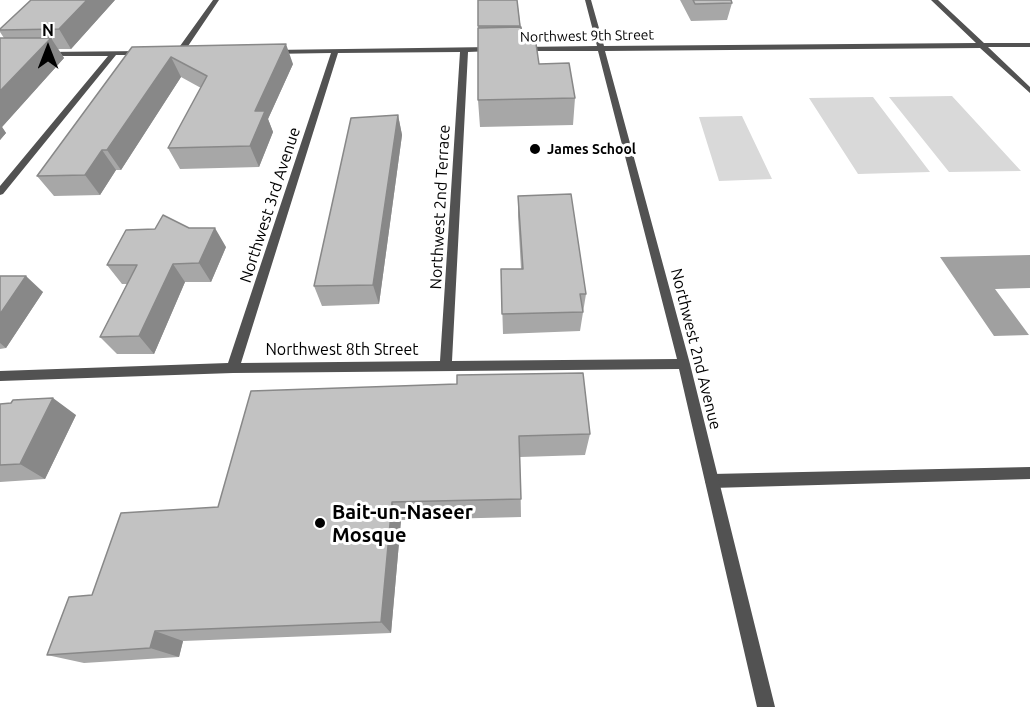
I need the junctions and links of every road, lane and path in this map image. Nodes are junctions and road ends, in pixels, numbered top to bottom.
1 (216, 0) edge
2 (588, 0) edge
3 (934, 0) edge
4 (980, 45) junction
5 (1030, 45) edge
6 (601, 48) junction
7 (498, 49) edge
8 (509, 49) edge
9 (464, 50) junction
10 (335, 51) junction
11 (257, 52) edge
12 (157, 53) edge
13 (168, 53) edge
14 (179, 53) junction
15 (190, 53) edge
16 (34, 54) edge
17 (113, 54) junction
18 (1030, 91) edge
19 (0, 192) edge
20 (684, 364) junction
21 (446, 366) junction
22 (233, 368) junction
23 (0, 376) edge
24 (1030, 473) edge
25 (712, 481) junction
26 (766, 707) edge

1 - 14 street
2 - 6 street, Northwest 2nd Avenue
3 - 4 street
4 - 5 street, Northwest 9th Street
4 - 6 street, Northwest 9th Street
4 - 18 street
6 - 8 street, Northwest 9th Street
6 - 20 street, Northwest 2nd Avenue
7 - 9 street, Northwest 9th Street
9 - 10 street, Northwest 9th Street
9 - 21 street, Northwest 2nd Terrace
10 - 11 street, Northwest 9th Street
10 - 22 street, Northwest 3rd Avenue
12 - 17 street
13 - 14 street
14 - 15 street
16 - 17 street
17 - 19 street
20 - 21 street, Northwest 8th Street
20 - 25 street, Northwest 2nd Avenue
21 - 22 street, Northwest 8th Street
22 - 23 street, Northwest 8th Street
24 - 25 street
25 - 26 street, Northwest 2nd Avenue

